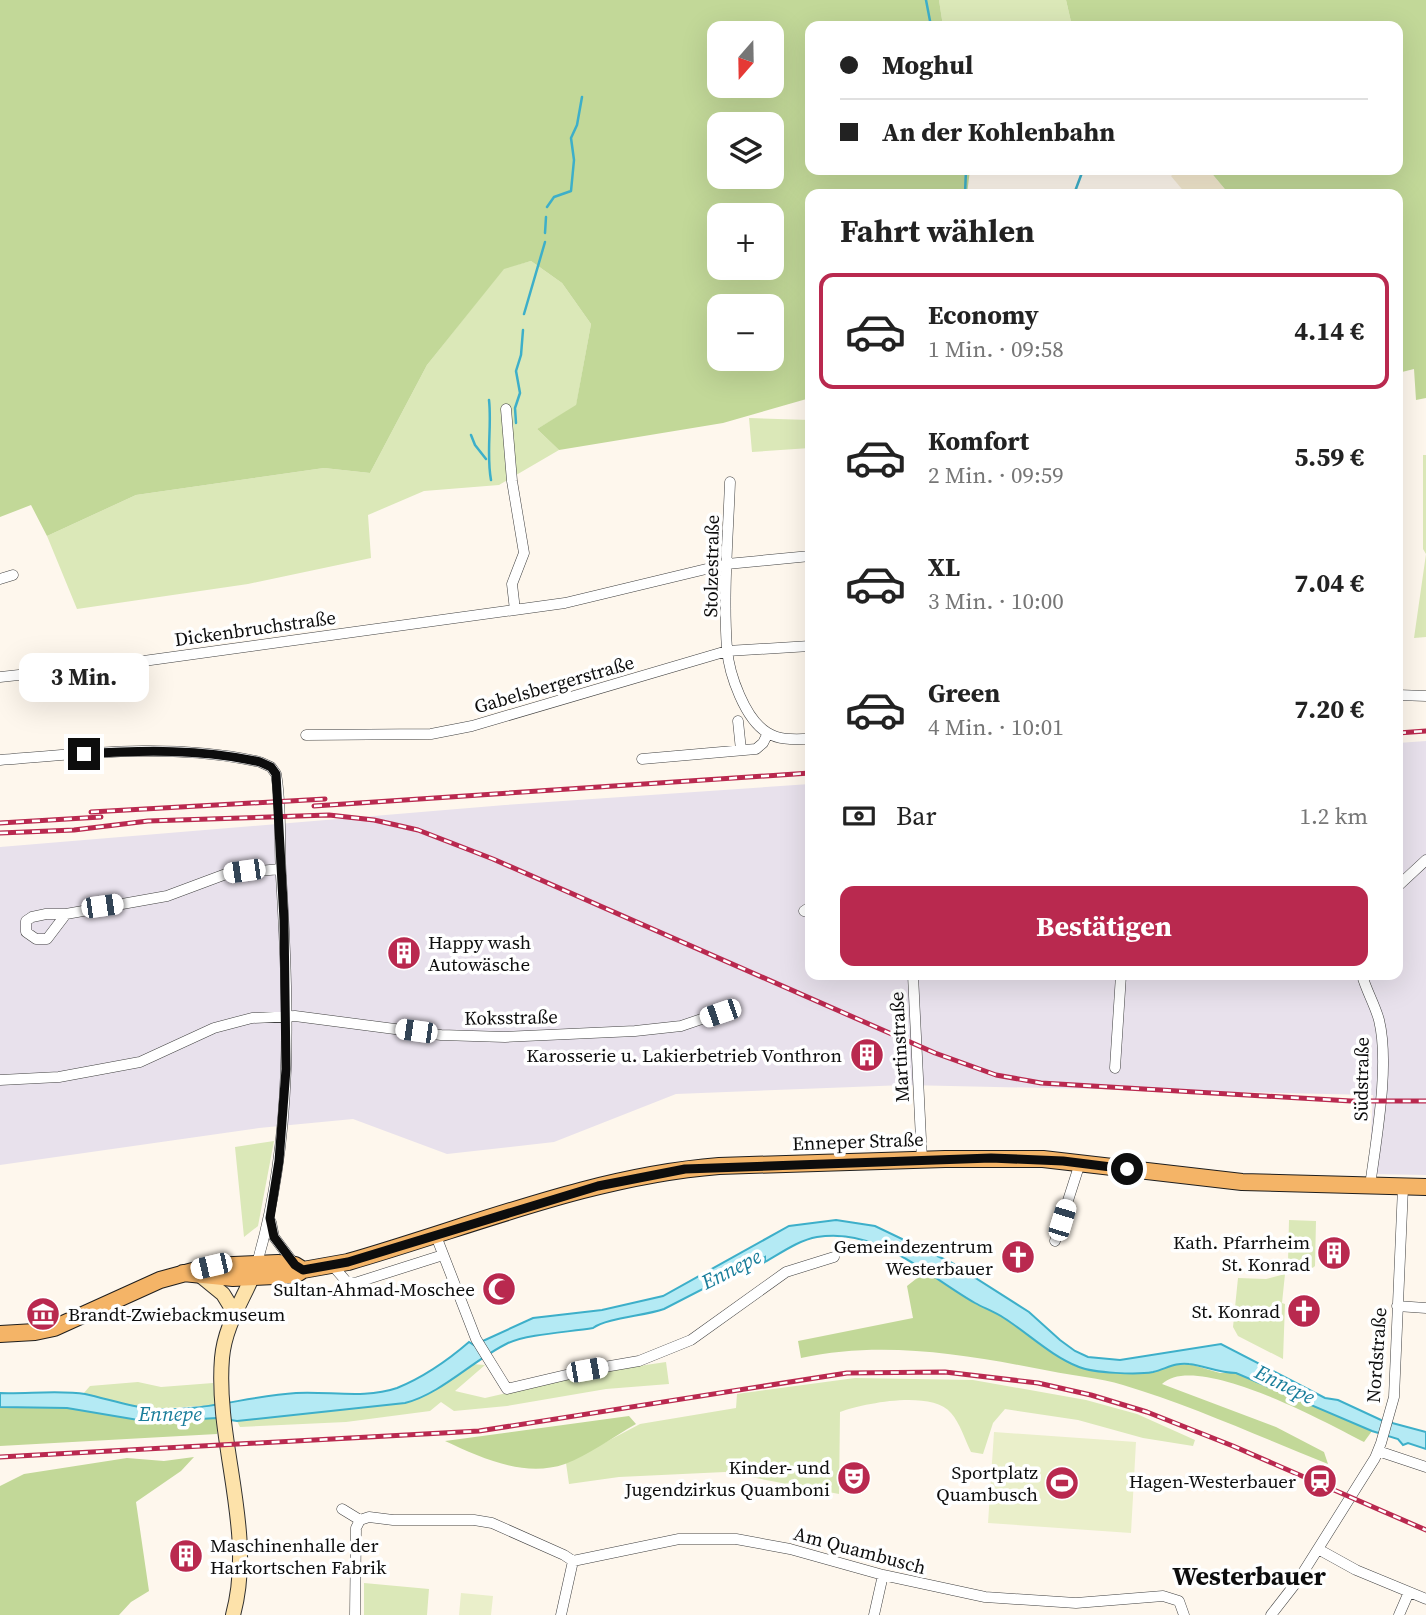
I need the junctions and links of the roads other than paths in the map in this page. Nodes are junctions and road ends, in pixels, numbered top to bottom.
1 (506, 409) dead end
2 (730, 482) dead end
3 (805, 556) edge
4 (727, 564) junction
5 (13, 575) dead end
6 (0, 579) edge
7 (515, 610) junction
8 (805, 646) edge
9 (727, 651) junction
10 (0, 677) edge
11 (1403, 695) edge
12 (1426, 696) edge
13 (738, 721) dead end
14 (768, 733) junction
15 (306, 735) dead end
16 (805, 739) edge
17 (741, 750) junction
18 (0, 760) edge
19 (642, 760) dead end
20 (1426, 860) edge
21 (280, 869) junction
22 (1403, 881) edge
23 (66, 914) dead end
24 (913, 980) edge
25 (1121, 980) edge
26 (1364, 980) edge
27 (734, 1008) dead end
28 (286, 1016) junction
29 (1115, 1068) dead end
30 (0, 1080) edge
31 (922, 1160) junction
32 (1080, 1163) junction
33 (1370, 1186) junction
34 (1403, 1187) junction
35 (1426, 1187) edge
36 (270, 1218) junction
37 (436, 1236) junction
38 (1055, 1241) dead end
39 (443, 1255) junction
40 (834, 1257) dead end
41 (333, 1266) junction
42 (299, 1267) junction
43 (255, 1270) junction
44 (183, 1273) junction
45 (201, 1276) junction
46 (1397, 1306) junction
47 (1426, 1308) edge
48 (234, 1312) junction
49 (0, 1334) edge
50 (1380, 1447) junction
51 (1426, 1467) edge
52 (342, 1508) dead end
53 (360, 1520) junction
54 (1318, 1549) junction
55 (573, 1561) junction
56 (883, 1575) junction
57 (1409, 1592) junction
58 (1426, 1599) edge
59 (238, 1612) edge
60 (355, 1615) edge
61 (561, 1615) edge
62 (874, 1615) edge
63 (1184, 1615) edge
64 (1270, 1615) edge
65 (1399, 1615) edge

1 - 7 street
2 - 4 street, Stolzestraße
3 - 4 street, Dickenbruchstraße
4 - 7 street, Dickenbruchstraße
4 - 9 street, Stolzestraße
5 - 6 street
7 - 10 street, Dickenbruchstraße
8 - 9 street, Gabelsbergerstraße
9 - 14 street
9 - 15 street, Gabelsbergerstraße
11 - 12 street
13 - 17 street
14 - 16 street
14 - 17 street
17 - 19 street
18 - 21 street
20 - 22 street
21 - 23 street
21 - 28 street
24 - 31 street, Martinstraße
25 - 29 street
26 - 33 street, Südstraße
27 - 28 street, Koksstraße
28 - 30 street, Koksstraße
28 - 36 street
31 - 32 main road, Enneper Straße
31 - 37 main road, Enneper Straße
32 - 33 main road, Enneper Straße
32 - 38 street
33 - 34 main road, Enneper Straße
34 - 35 main road, Enneper Straße
34 - 46 street, Nordstraße
36 - 42 street
36 - 43 street
37 - 39 street
37 - 41 main road, Enneper Straße
39 - 40 street
39 - 41 street
41 - 42 main road, Enneper Straße
42 - 43 main road, Enneper Straße
43 - 44 main road, Enneper Straße
43 - 45 main road, Enneper Straße
43 - 48 main road
44 - 45 main road, Enneper Straße
44 - 49 main road, Enneper Straße
45 - 48 main road
46 - 47 street
46 - 50 street, Nordstraße
48 - 59 main road
50 - 51 street
50 - 54 street, Nordstraße
52 - 53 street
53 - 55 street
53 - 60 street
54 - 57 street
54 - 64 street, Nordstraße
55 - 56 street, Am Quambusch
55 - 61 street
56 - 62 street
56 - 63 street, Am Quambusch
57 - 58 street
57 - 65 street

